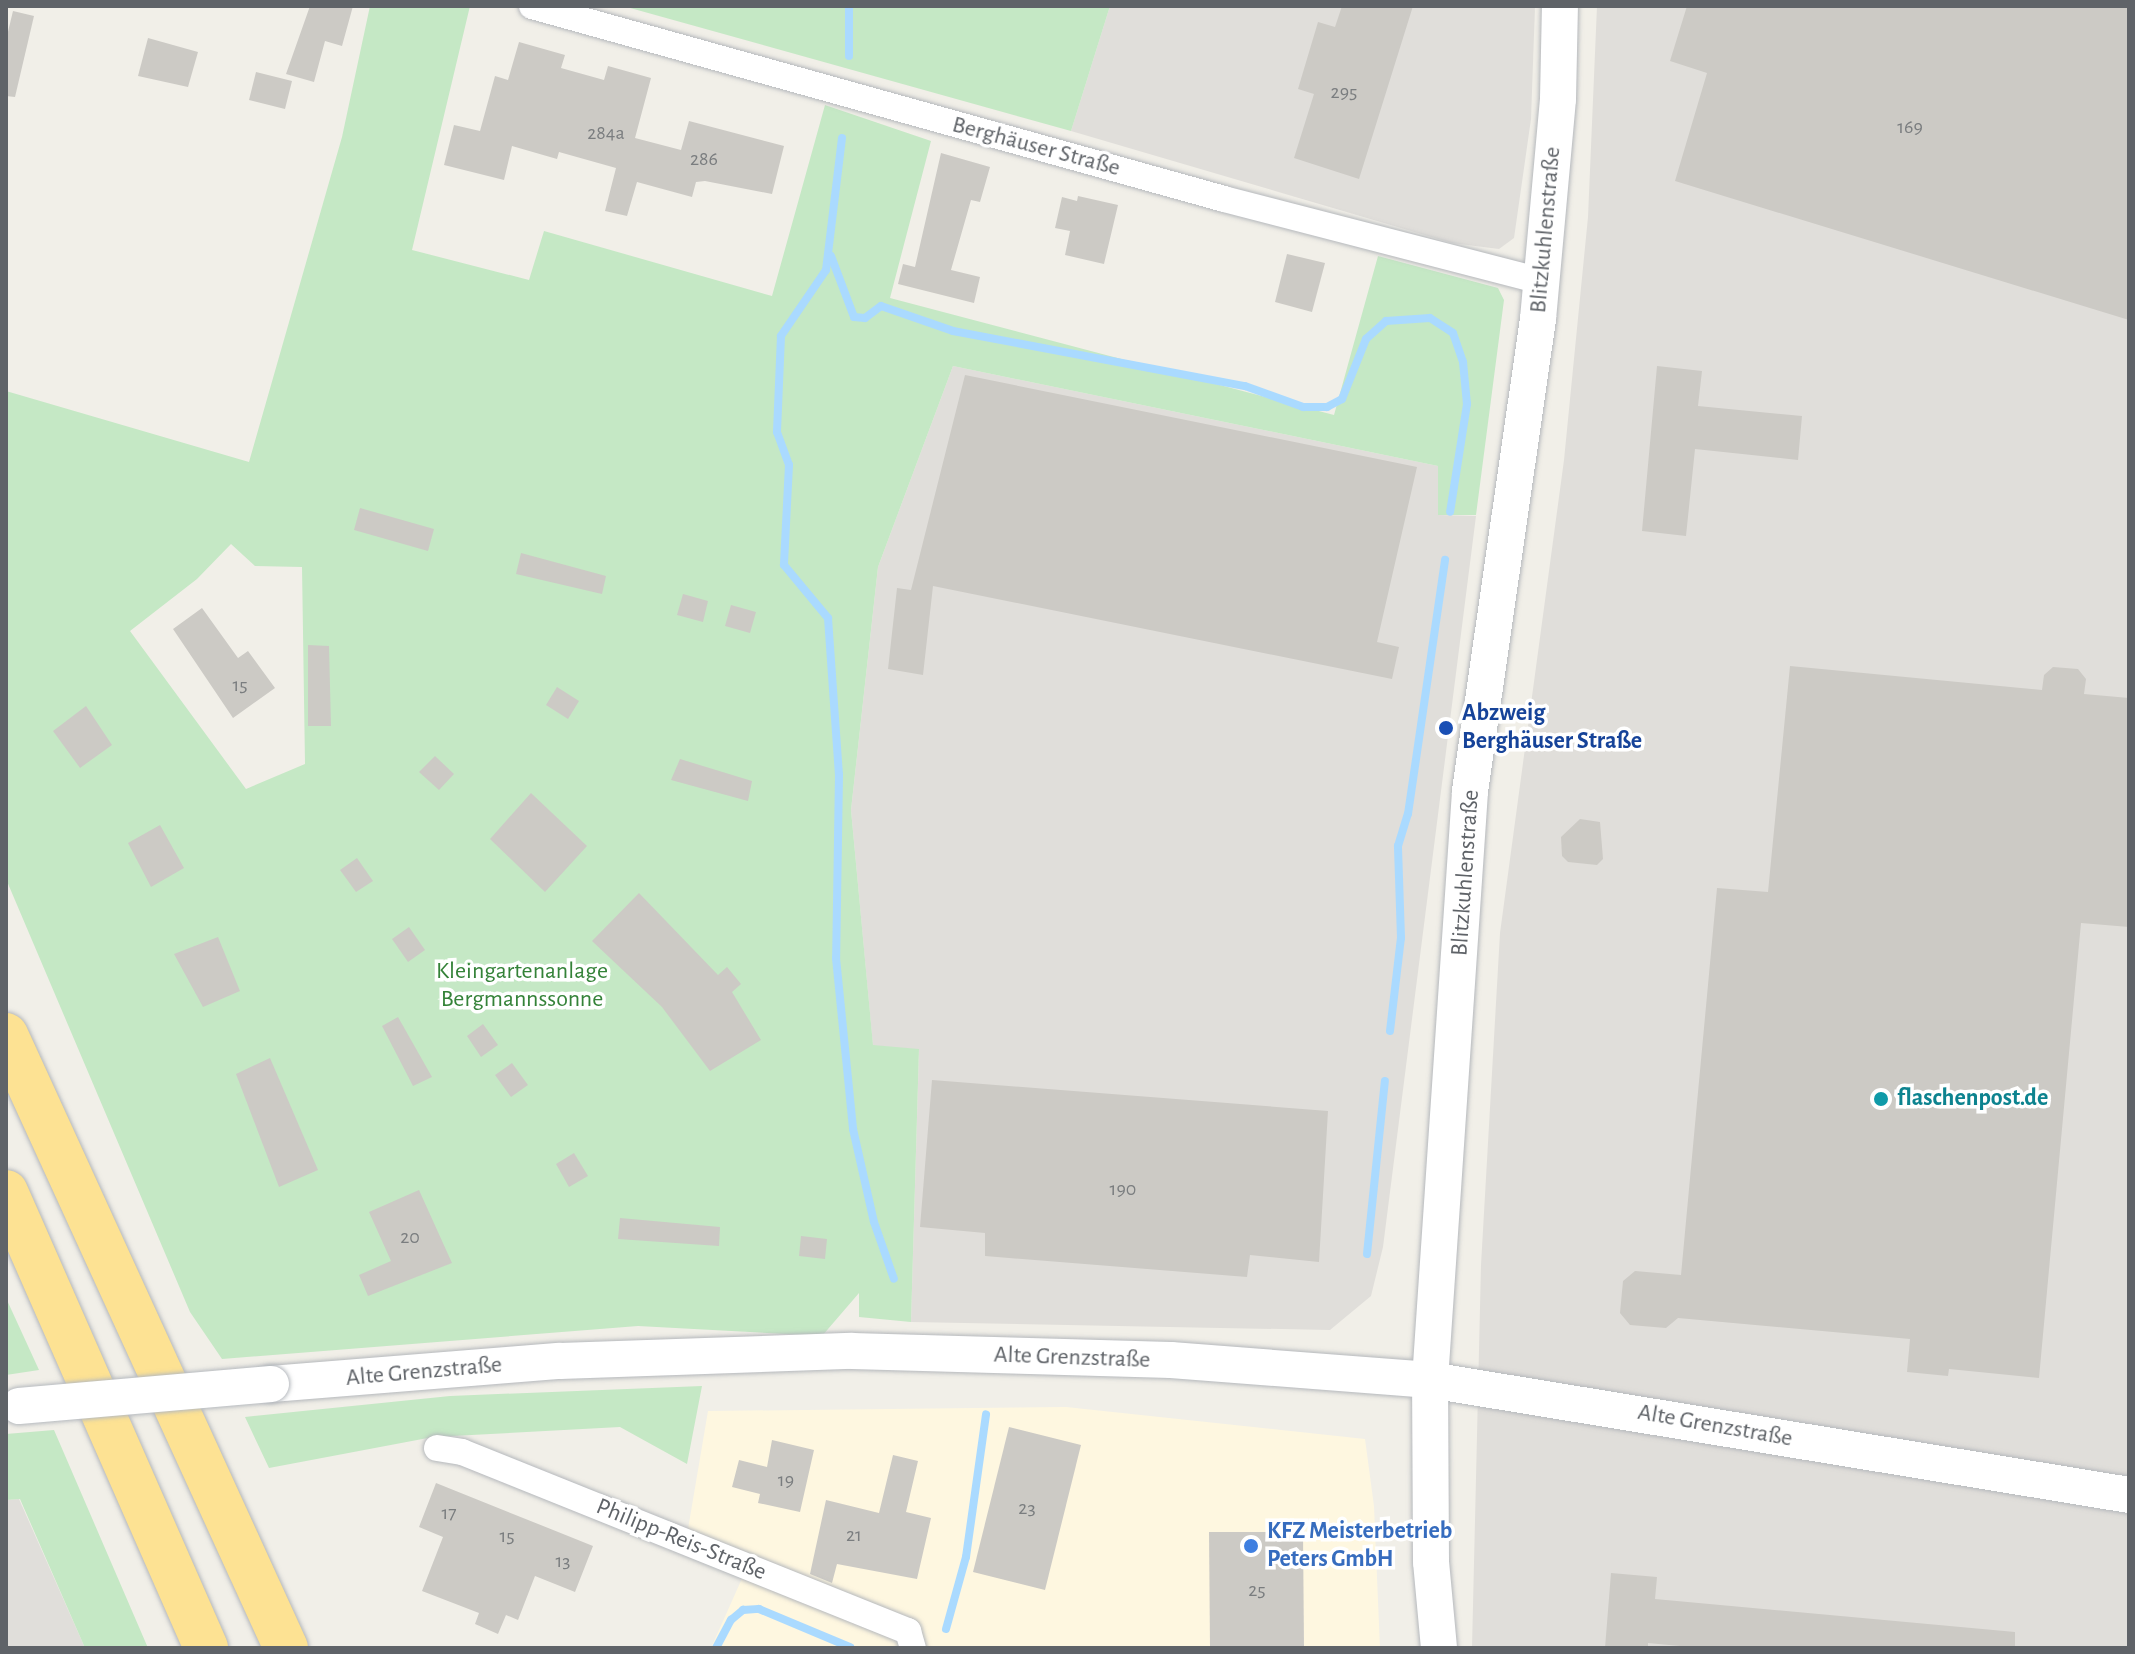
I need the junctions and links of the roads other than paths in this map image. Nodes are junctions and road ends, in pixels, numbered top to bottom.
1 (532, 6) edge
2 (1560, 6) edge
3 (1542, 281) junction
4 (6, 1035) edge
5 (6, 1192) edge
6 (1430, 1380) junction
7 (13, 1406) edge
8 (437, 1448) dead end
9 (2129, 1495) edge
10 (206, 1648) edge
11 (286, 1648) edge
12 (913, 1648) edge
13 (1439, 1648) edge

1 - 3 street, Berghäuser Straße
2 - 3 street, Blitzkuhlenstraße
3 - 6 street, Blitzkuhlenstraße
4 - 11 highway
5 - 10 highway
6 - 7 street, Alte Grenzstraße, bridge
6 - 9 street, Alte Grenzstraße
6 - 13 street, Blitzkuhlenstraße
8 - 12 street, Philipp-Reis-Straße

